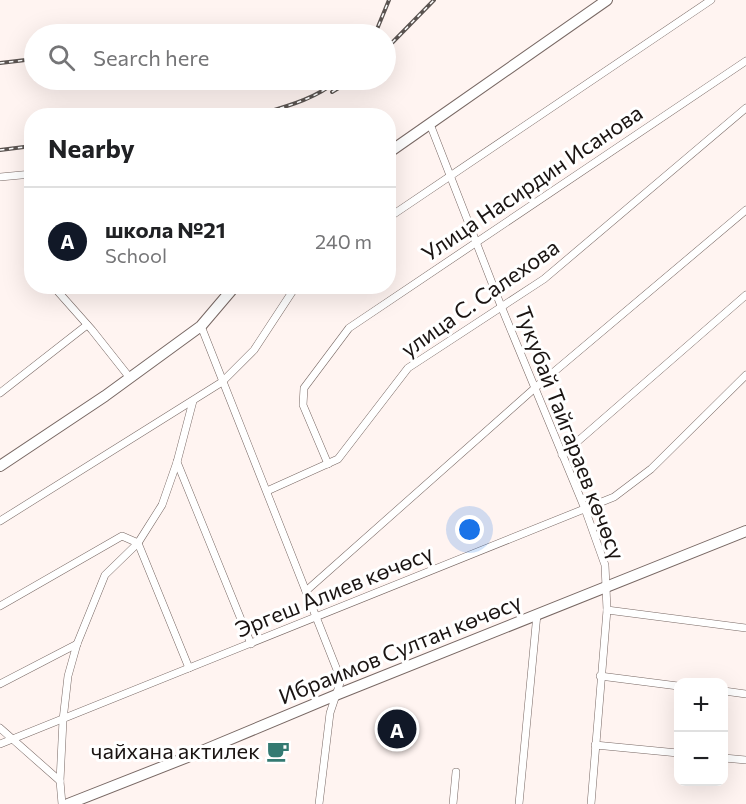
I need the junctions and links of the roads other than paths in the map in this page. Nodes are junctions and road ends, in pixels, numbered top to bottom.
1 (607, 0) edge
2 (711, 0) edge
3 (746, 61) edge
4 (746, 108) edge
5 (430, 124) junction
6 (396, 143) edge
7 (402, 143) junction
8 (396, 147) edge
9 (24, 175) edge
10 (451, 176) junction
11 (0, 177) edge
12 (746, 210) edge
13 (396, 213) edge
14 (477, 241) junction
15 (60, 294) edge
16 (228, 294) edge
17 (291, 294) edge
18 (746, 295) edge
19 (501, 306) junction
20 (87, 325) junction
21 (201, 326) junction
22 (746, 375) edge
23 (130, 378) junction
24 (222, 382) junction
25 (536, 387) junction
26 (0, 393) edge
27 (194, 400) junction
28 (562, 455) junction
29 (177, 462) junction
30 (328, 465) junction
31 (0, 466) edge
32 (267, 491) junction
33 (585, 509) junction
34 (0, 521) edge
35 (746, 531) edge
36 (138, 543) junction
37 (607, 586) junction
38 (306, 591) junction
39 (0, 606) edge
40 (607, 610) junction
41 (537, 614) junction
42 (316, 618) junction
43 (746, 628) edge
44 (76, 644) junction
45 (251, 644) junction
46 (189, 668) junction
47 (600, 676) junction
48 (0, 684) edge
49 (674, 685) edge
50 (728, 692) edge
51 (336, 694) junction
52 (746, 694) edge
53 (63, 720) junction
54 (0, 728) edge
55 (12, 739) junction
56 (0, 744) edge
57 (595, 745) junction
58 (674, 753) edge
59 (728, 758) edge
60 (746, 760) edge
61 (456, 772) dead end
62 (60, 781) junction
63 (62, 804) edge
64 (68, 804) edge
65 (319, 804) edge
66 (453, 804) edge
67 (519, 804) edge
68 (591, 804) edge

1 - 5 main road
2 - 10 street
3 - 14 street, Улица Насирдин Исанова
4 - 19 street, улица С. Салехова
5 - 7 main road
5 - 10 street, Тукубай Тайгараев көчөсү
6 - 7 street
7 - 8 main road
9 - 11 street
10 - 13 street
10 - 14 street, Тукубай Тайгараев көчөсү
12 - 25 street
14 - 19 street, Тукубай Тайгараев көчөсү
14 - 30 street, Улица Насирдин Исанова
15 - 20 street
16 - 21 main road
17 - 24 street
18 - 28 street
19 - 25 street, Тукубай Тайгараев көчөсү
19 - 30 street, улица С. Салехова
20 - 23 street
20 - 26 street
21 - 23 main road
21 - 24 street
22 - 33 street, Эргеш Алиев көчөсү
23 - 31 main road
24 - 27 street
24 - 32 street
25 - 28 street, Тукубай Тайгараев көчөсү
25 - 38 street
27 - 29 street
27 - 34 street
28 - 33 street, Тукубай Тайгараев көчөсү
29 - 36 street
29 - 45 street
30 - 32 street, улица С. Салехова
32 - 38 street
33 - 37 street, Тукубай Тайгараев көчөсү
33 - 42 street, Эргеш Алиев көчөсү
35 - 37 main road, Ибраимов Султан көчөсү
36 - 39 street
36 - 44 street
36 - 46 street
37 - 40 street, Тукубай Тайгараев көчөсү
37 - 41 main road, Ибраимов Султан көчөсү
38 - 42 street
40 - 43 street
40 - 47 street, Тукубай Тайгараев көчөсү
41 - 51 main road, Ибраимов Султан көчөсү
41 - 67 street
42 - 45 street, Эргеш Алиев көчөсү
42 - 51 street
44 - 48 street
44 - 53 street
45 - 46 street, Эргеш Алиев көчөсү
46 - 53 street, Эргеш Алиев көчөсү
47 - 49 street
47 - 57 street, Тукубай Тайгараев көчөсү
50 - 52 street
51 - 64 main road, Ибраимов Султан көчөсү
51 - 65 street
53 - 55 street, Эргеш Алиев көчөсү
53 - 62 street
54 - 55 street
55 - 56 street, Эргеш Алиев көчөсү
55 - 62 street
57 - 58 street
57 - 68 street, Тукубай Тайгараев көчөсү
59 - 60 street
61 - 66 street
62 - 63 street

